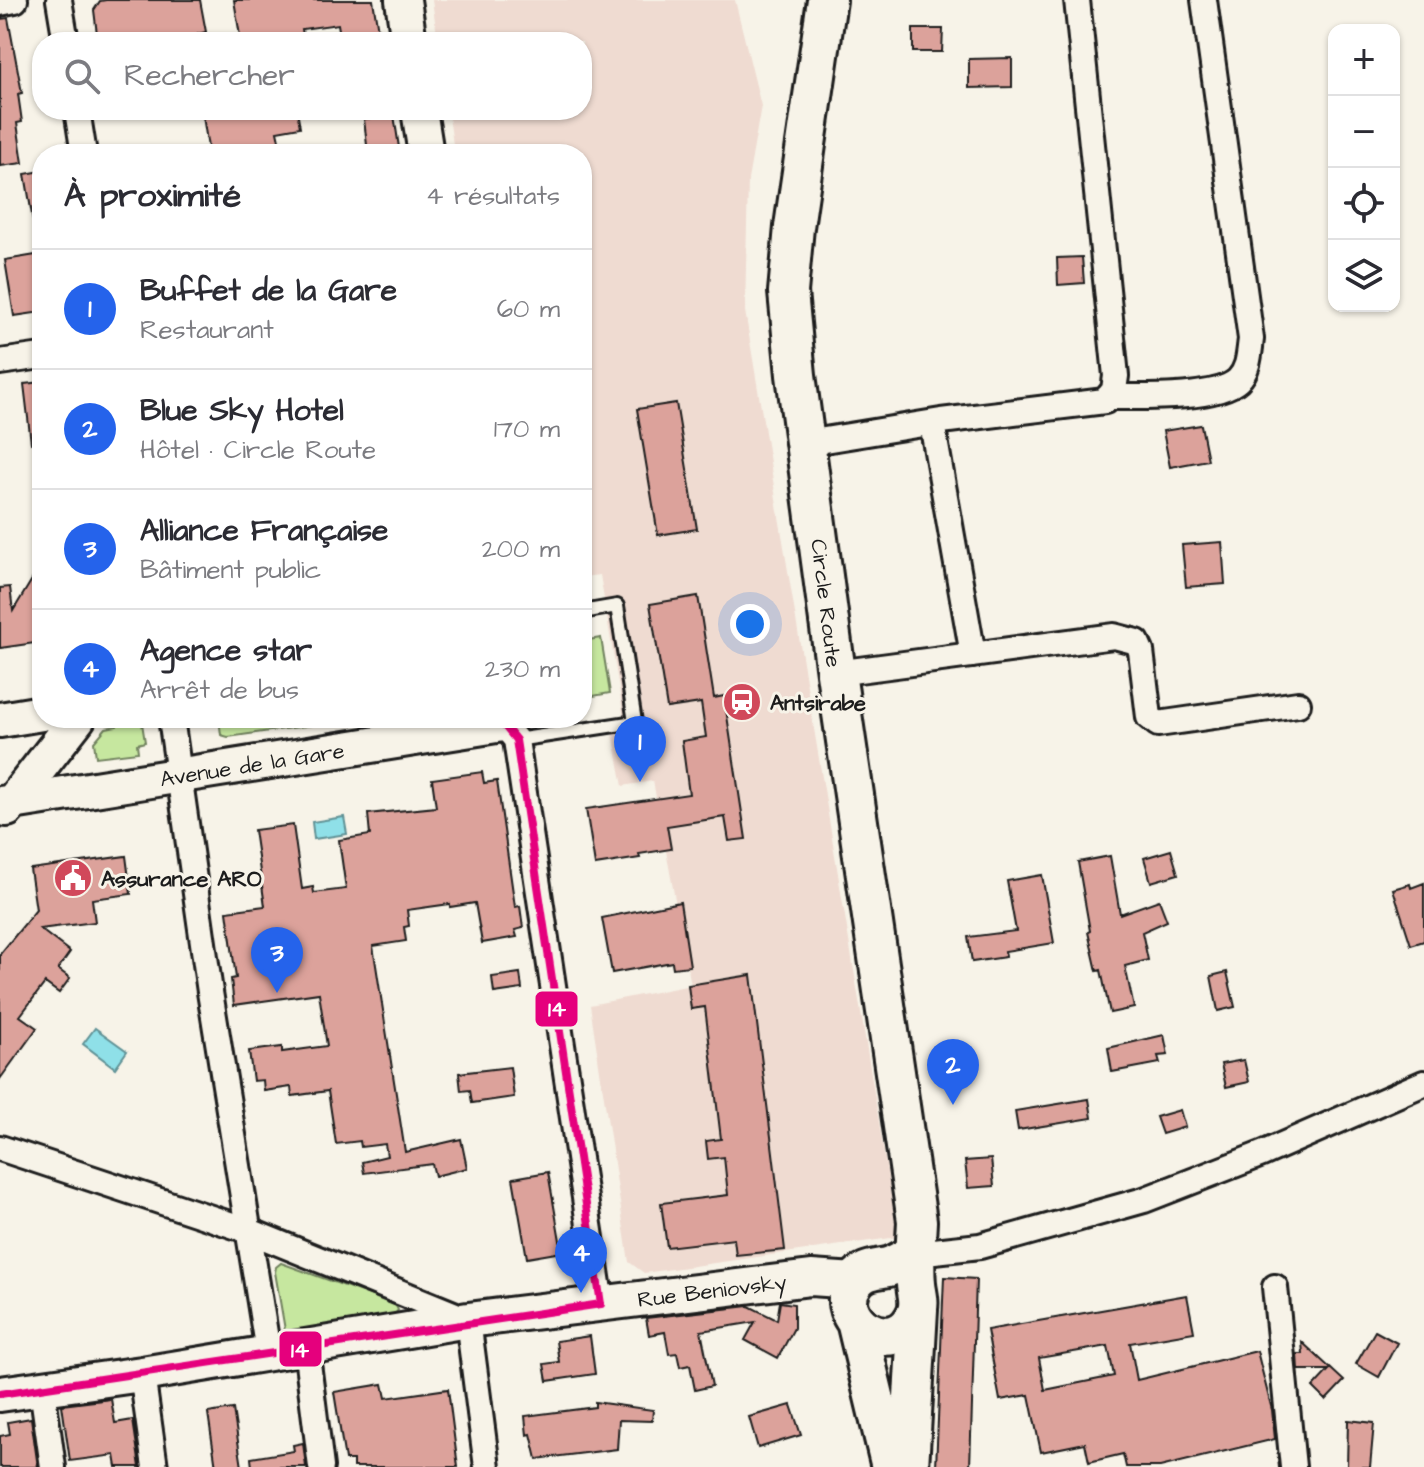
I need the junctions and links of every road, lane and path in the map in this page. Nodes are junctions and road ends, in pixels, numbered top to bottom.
1 (15, 0) edge
2 (59, 0) edge
3 (403, 0) edge
4 (827, 0) edge
5 (1077, 0) edge
6 (1204, 0) edge
7 (0, 3) edge
8 (64, 32) edge
9 (408, 32) edge
10 (79, 120) edge
11 (421, 120) edge
12 (82, 144) edge
13 (424, 144) edge
14 (32, 357) edge
15 (0, 362) edge
16 (1108, 397) junction
17 (932, 423) junction
18 (806, 443) junction
19 (592, 610) edge
20 (973, 655) junction
21 (836, 673) junction
22 (1298, 704) dead end
23 (32, 715) edge
24 (0, 720) edge
25 (592, 724) edge
26 (70, 728) edge
27 (172, 728) edge
28 (500, 728) edge
29 (507, 728) edge
30 (178, 777) junction
31 (4, 808) edge
32 (1424, 1083) edge
33 (0, 1148) edge
34 (247, 1230) junction
35 (910, 1279) junction
36 (855, 1281) junction
37 (1275, 1287) dead end
38 (601, 1304) junction
39 (468, 1320) junction
40 (856, 1321) junction
41 (306, 1347) junction
42 (268, 1352) junction
43 (142, 1374) junction
44 (42, 1388) junction
45 (0, 1394) edge
46 (53, 1467) edge
47 (155, 1467) edge
48 (321, 1467) edge
49 (487, 1467) edge
50 (891, 1467) edge
51 (909, 1467) edge
52 (1293, 1467) edge

1 - 7 street
2 - 8 street
3 - 9 street
4 - 18 main road, Circle Route
5 - 16 street
6 - 16 street
10 - 12 street
11 - 13 street
14 - 15 street
16 - 17 street
17 - 18 street
17 - 20 street
18 - 21 main road, Circle Route
19 - 25 lane
20 - 21 street
20 - 22 street
21 - 35 main road, Circle Route
23 - 24 street
26 - 31 street
27 - 30 street
28 - 30 street, Avenue de la Gare
29 - 38 street
30 - 31 street, Avenue de la Gare
30 - 34 street
32 - 35 street
33 - 34 street
34 - 39 street
34 - 42 street
35 - 36 main road
35 - 40 main road
35 - 51 main road, Circle Route
36 - 38 street, Rue Beniovsky
36 - 40 main road
37 - 52 street
38 - 39 street, Rue Beniovsky
39 - 41 street, Rue Beniovsky
39 - 49 street
40 - 50 main road
41 - 42 street, Rue Beniovsky
41 - 48 street
42 - 43 street, Rue Beniovsky
43 - 44 street, Rue Beniovsky
43 - 47 street
44 - 45 street, Rue Beniovsky
44 - 46 street

